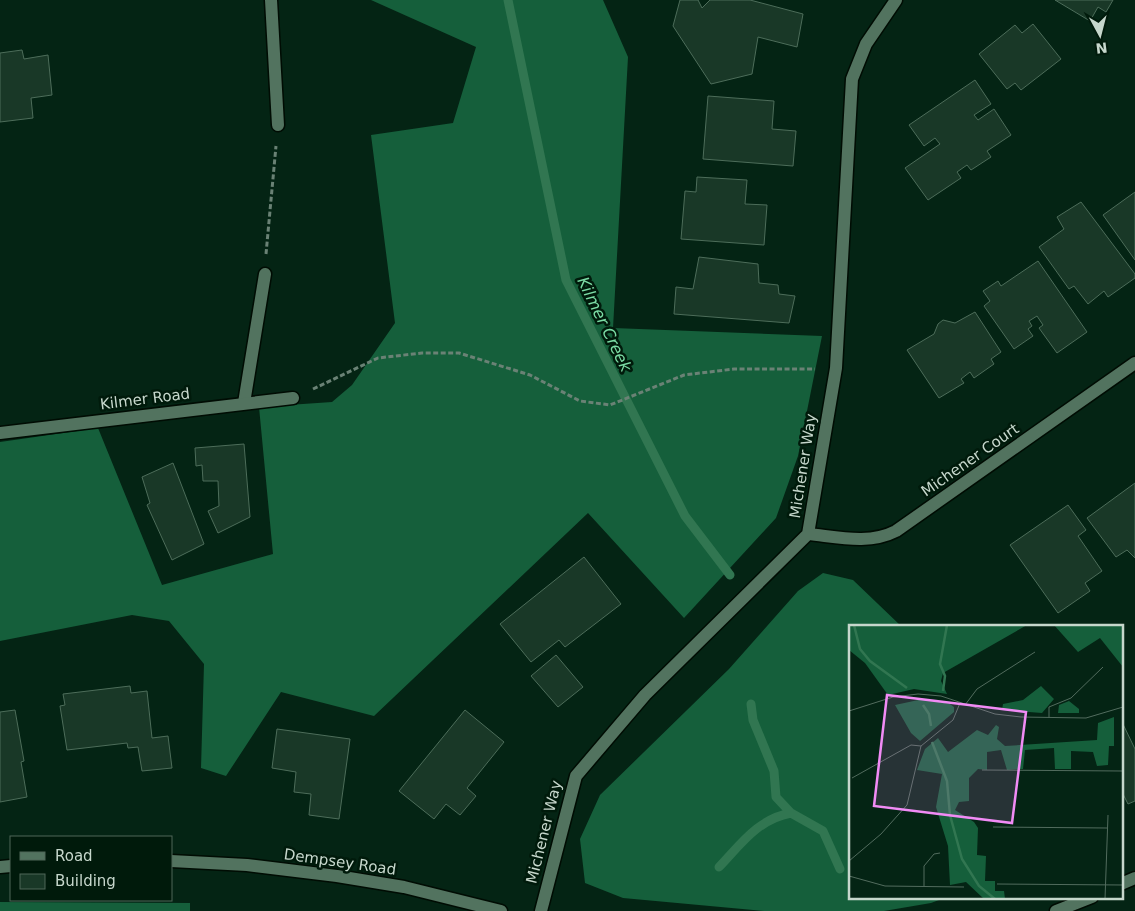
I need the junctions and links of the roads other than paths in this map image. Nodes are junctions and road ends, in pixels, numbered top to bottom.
1 (271, 0) edge
2 (896, 0) edge
3 (278, 125) road end
4 (265, 274) road end
5 (1135, 364) edge
6 (293, 398) road end
7 (244, 403) junction
8 (0, 433) edge
9 (808, 534) junction
10 (172, 861) edge
11 (1135, 878) edge
12 (1122, 884) edge
13 (1089, 898) edge
14 (497, 911) edge
15 (541, 911) edge
16 (1056, 911) edge

1 - 3 street
2 - 9 street, Michener Way
4 - 7 street
5 - 9 street, Michener Court
6 - 7 street, Kilmer Road
7 - 8 street, Kilmer Road
9 - 15 street, Michener Way
10 - 14 street, Dempsey Road
11 - 12 street
13 - 16 street

